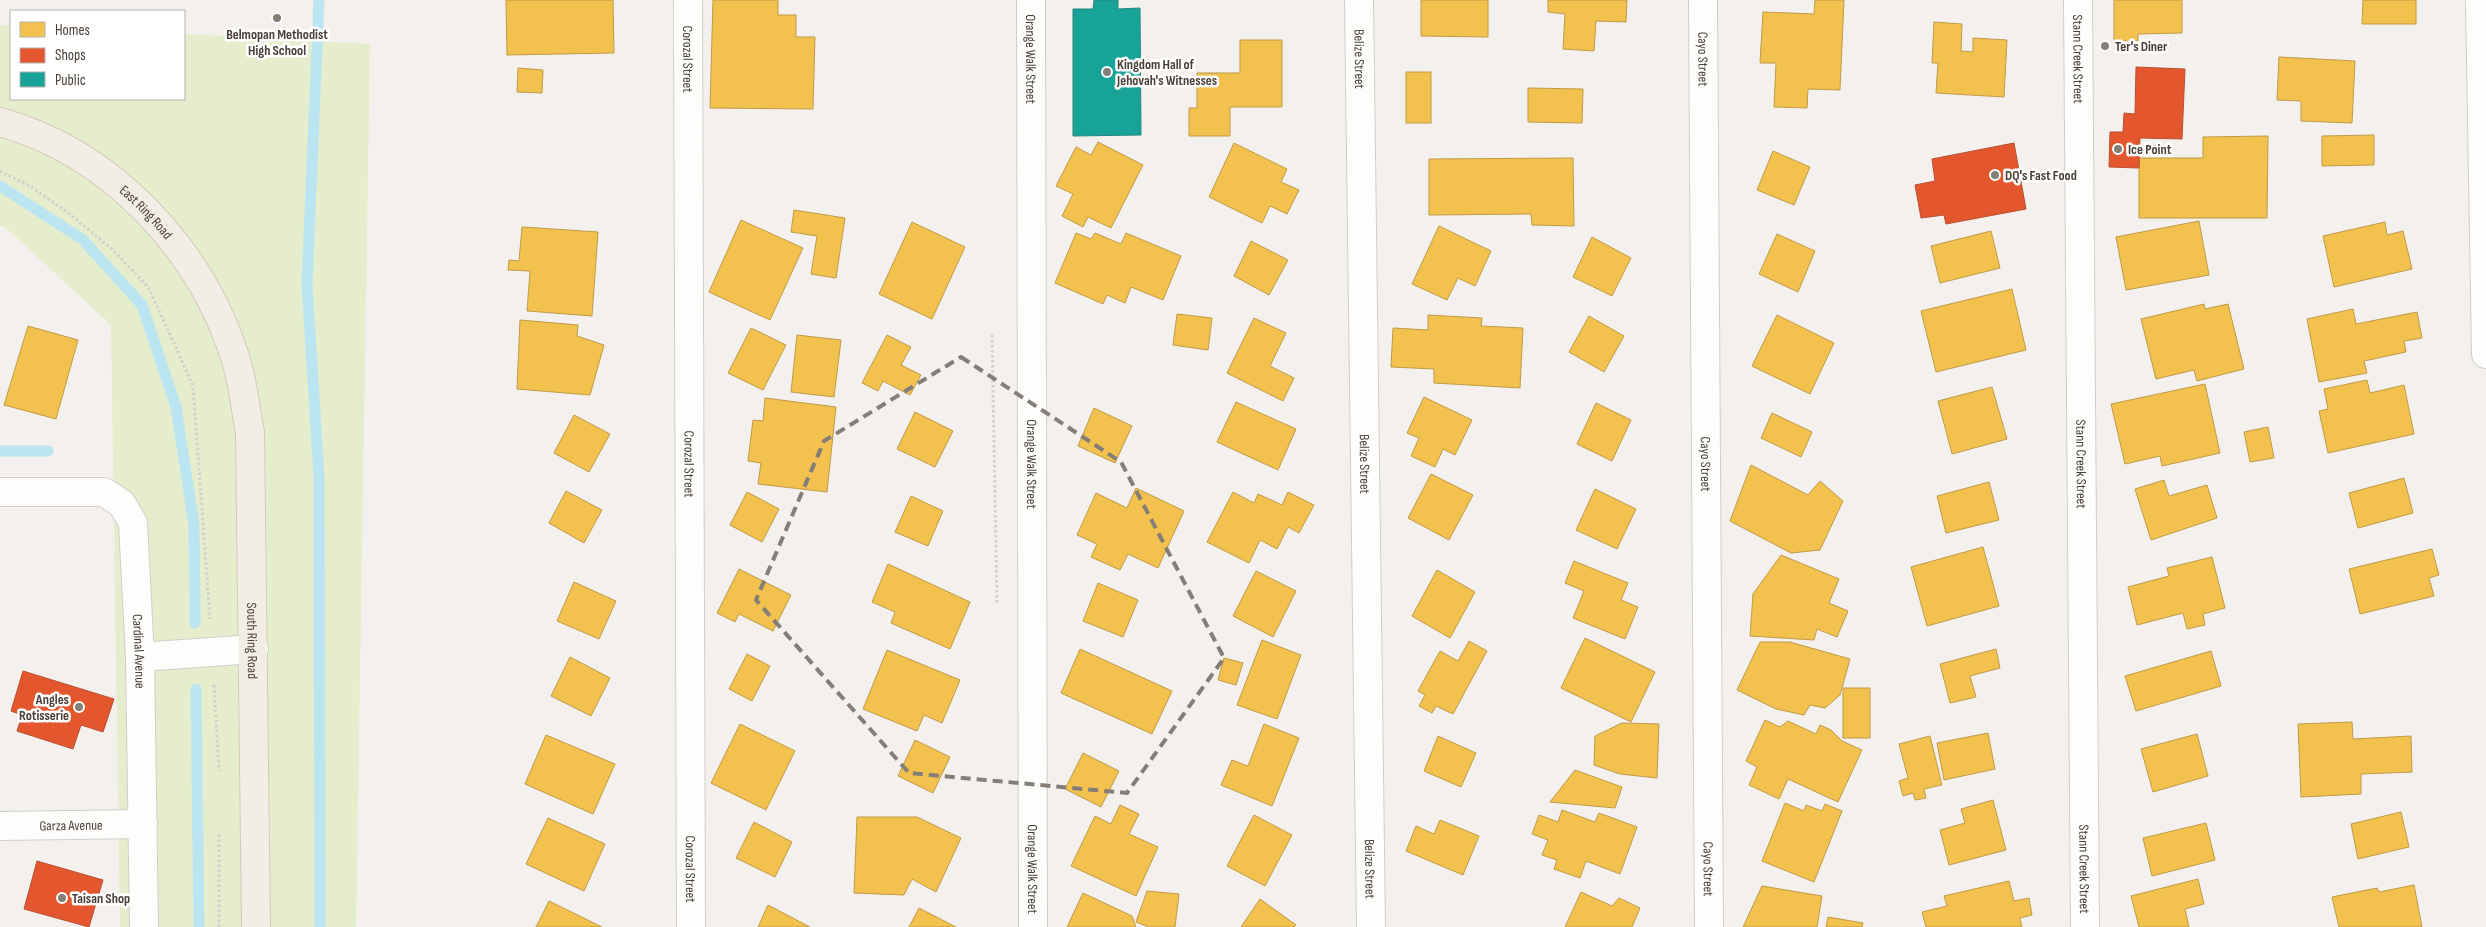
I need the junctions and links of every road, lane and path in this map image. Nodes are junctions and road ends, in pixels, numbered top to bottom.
1 (688, 0) edge
2 (1031, 0) edge
3 (1359, 0) edge
4 (1703, 0) edge
5 (2078, 0) edge
6 (2480, 0) edge
7 (0, 122) edge
8 (0, 171) edge
9 (2486, 354) edge
10 (236, 358) joint
11 (0, 492) edge
12 (254, 649) junction
13 (212, 652) junction
14 (140, 657) junction
15 (219, 774) dead end
16 (143, 824) junction
17 (0, 826) edge
18 (219, 832) dead end
19 (144, 927) edge
20 (219, 927) edge
21 (256, 927) edge
22 (691, 927) edge
23 (1033, 927) edge
24 (1371, 927) edge
25 (1709, 927) edge
26 (2085, 927) edge

1 - 22 street, Corozal Street
2 - 23 street, Orange Walk Street
3 - 24 street, Belize Street
4 - 25 street, Cayo Street
5 - 26 street, Stann Creek Street
6 - 9 street
7 - 10 main road, East Ring Road
8 - 13 path
10 - 12 main road, South Ring Road
11 - 14 street, Cardinal Avenue
12 - 13 street
12 - 21 main road, South Ring Road
13 - 14 street
13 - 15 path
14 - 16 street, Cardinal Avenue
16 - 17 street, Garza Avenue
16 - 19 street, Cardinal Avenue
18 - 20 path

